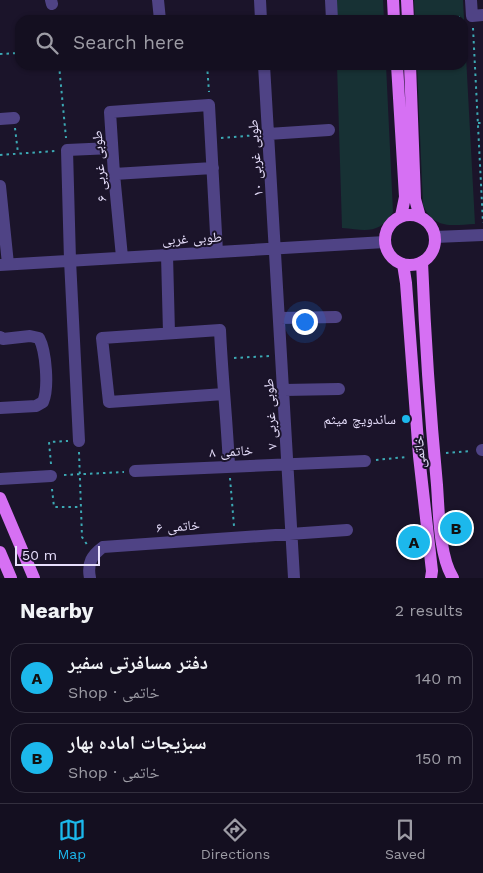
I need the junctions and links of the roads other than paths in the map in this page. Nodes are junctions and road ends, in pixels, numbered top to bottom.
1 (158, 0) edge
2 (260, 0) edge
3 (330, 0) edge
4 (393, 0) edge
5 (407, 0) edge
6 (471, 0) edge
7 (160, 15) edge
8 (261, 15) edge
9 (332, 15) edge
10 (394, 15) edge
11 (408, 15) edge
12 (478, 16) edge
13 (264, 70) edge
14 (397, 70) edge
15 (410, 70) edge
16 (14, 118) road end
17 (0, 119) edge
18 (330, 130) dead end
19 (268, 134) junction
20 (112, 148) junction
21 (213, 168) junction
22 (114, 174) junction
23 (0, 188) edge
24 (401, 216) junction
25 (420, 217) junction
26 (483, 234) edge
27 (435, 238) junction
28 (385, 242) junction
29 (276, 248) junction
30 (218, 252) junction
31 (167, 255) junction
32 (122, 257) junction
33 (70, 260) junction
34 (422, 262) junction
35 (4, 264) edge
36 (403, 264) junction
37 (336, 316) dead end
38 (280, 318) junction
39 (169, 333) junction
40 (0, 337) edge
41 (339, 389) dead end
42 (284, 390) junction
43 (224, 394) junction
44 (0, 408) edge
45 (78, 441) road end
46 (365, 461) road end
47 (288, 464) junction
48 (229, 466) junction
49 (135, 471) road end
50 (51, 476) road end
51 (0, 479) edge
52 (0, 498) edge
53 (347, 530) dead end
54 (292, 534) junction
55 (0, 552) edge
56 (11, 578) edge
57 (34, 578) edge
58 (90, 578) edge
59 (294, 578) edge
60 (431, 578) edge
61 (453, 578) edge

1 - 7 street
2 - 8 street
3 - 9 street
4 - 10 main road
5 - 11 main road
6 - 12 street
13 - 19 street, طوبی غربی ۱۰
14 - 24 main road
15 - 25 main road
16 - 17 street
18 - 19 street
19 - 29 street, طوبی غربی ۱۰
20 - 21 street, طوبی غربی ۶
20 - 22 street, طوبی غربی ۶
20 - 33 street
21 - 22 street
21 - 30 street
22 - 32 street, طوبی غربی ۶
23 - 35 street
24 - 25 main road
24 - 28 main road
25 - 27 main road
26 - 27 street
27 - 34 main road
28 - 29 street, طوبی غربی
28 - 36 main road
29 - 30 street, طوبی غربی
29 - 38 street, طوبی غربی ۷
30 - 31 street, طوبی غربی
31 - 32 street, طوبی غربی
31 - 39 street
32 - 33 street, طوبی غربی
33 - 35 street, طوبی غربی
33 - 45 street
34 - 36 main road
34 - 61 main road, خاتمی
36 - 60 main road, خاتمی
37 - 38 street
38 - 42 street, طوبی غربی ۷
39 - 43 street
39 - 43 street
40 - 44 street
41 - 42 street
42 - 47 street, طوبی غربی ۷
43 - 48 street
46 - 47 street, خاتمی ۸
47 - 48 street, خاتمی ۸
47 - 54 street, طوبی غربی ۷
48 - 49 street, خاتمی ۸
50 - 51 street
52 - 57 main road
53 - 54 street, خاتمی ۶
54 - 58 street, خاتمی ۶
54 - 59 street, طوبی غربی ۷
55 - 56 main road

